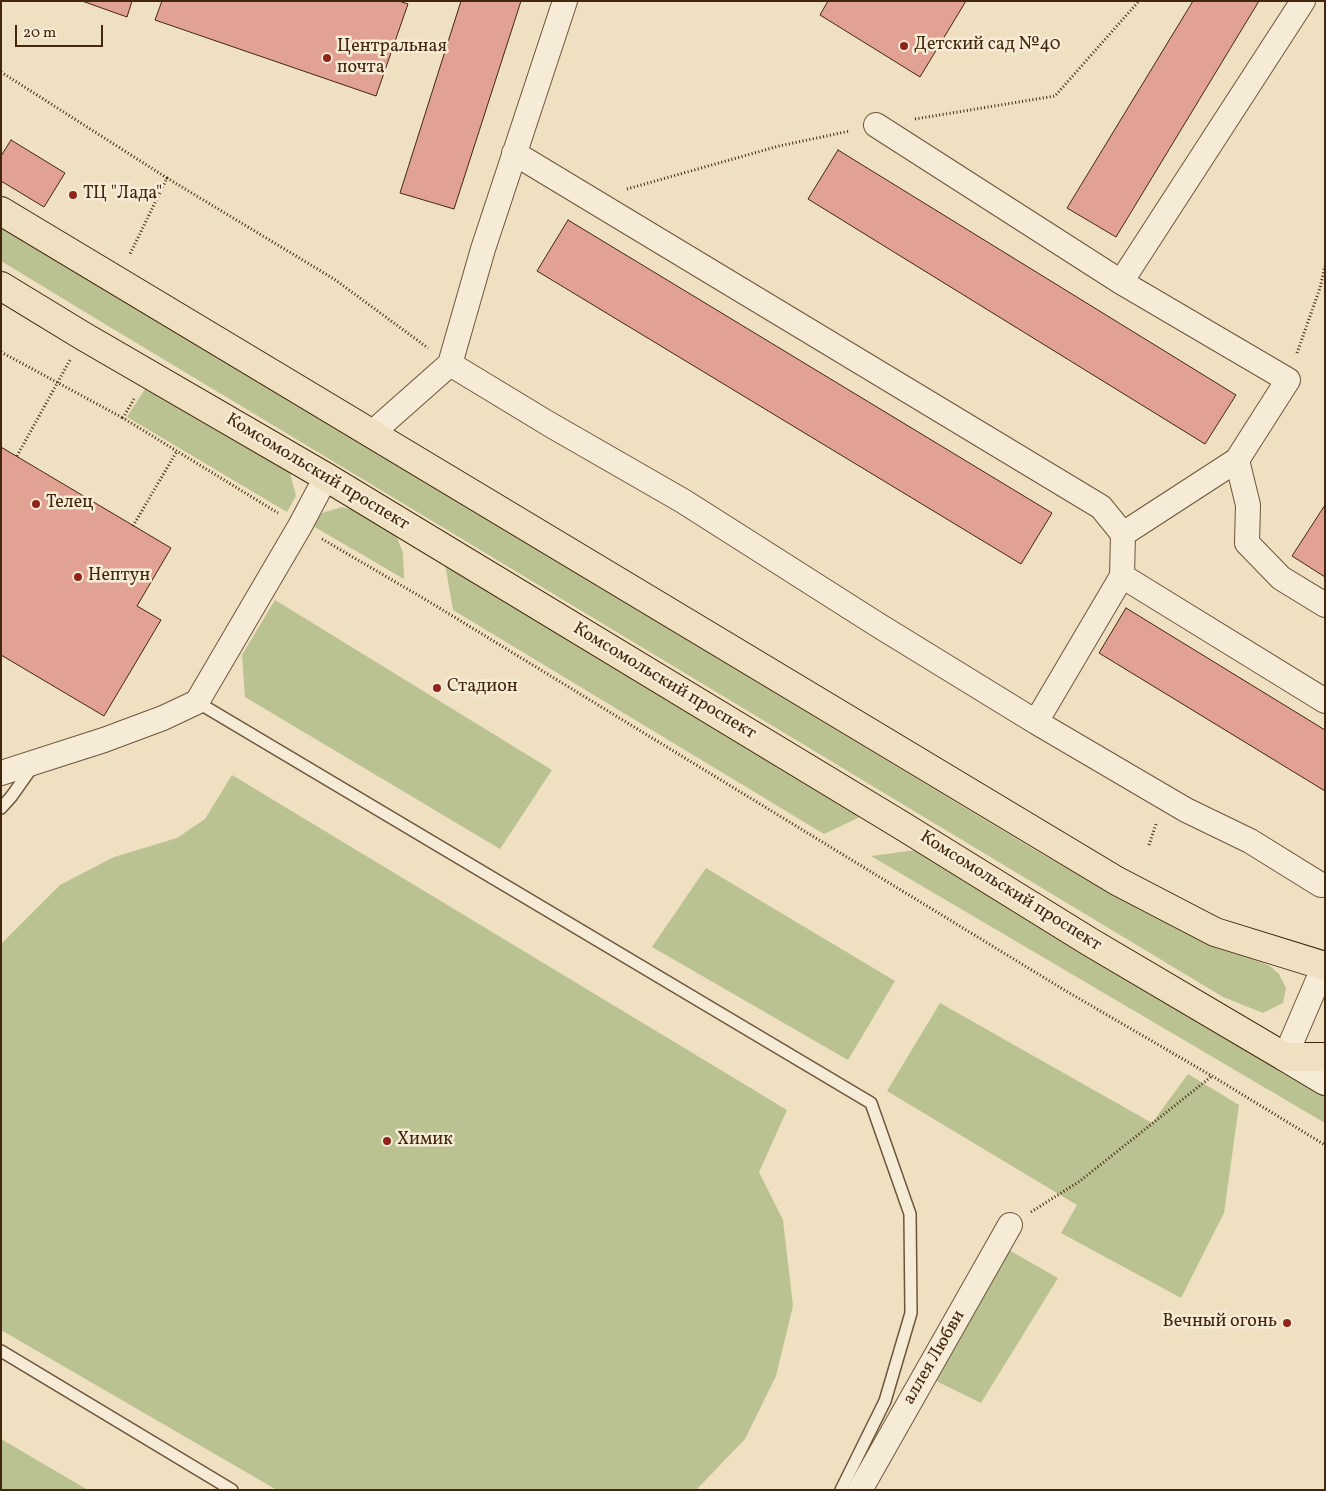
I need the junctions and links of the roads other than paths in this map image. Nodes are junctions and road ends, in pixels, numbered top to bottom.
1 (565, 1) edge
2 (1303, 1) edge
3 (876, 125) dead end
4 (514, 153) junction
5 (1, 212) edge
6 (1121, 282) junction
7 (1, 286) edge
8 (450, 364) junction
9 (372, 433) junction
10 (1237, 460) junction
11 (326, 478) junction
12 (1123, 534) junction
13 (1122, 576) junction
14 (1325, 605) edge
15 (1325, 701) edge
16 (197, 702) junction
17 (1036, 722) junction
18 (36, 761) junction
19 (1, 773) edge
20 (1, 808) edge
21 (1321, 885) dead end
22 (1324, 966) edge
23 (1325, 1057) edge
24 (1285, 1058) junction
25 (1325, 1081) edge
26 (1010, 1225) road end
27 (1, 1351) edge
28 (232, 1490) edge
29 (841, 1490) edge
30 (860, 1490) edge

1 - 4 street
2 - 6 street
3 - 6 street
4 - 8 street
4 - 12 street
5 - 9 main road
6 - 10 street
7 - 11 main road, Комсомольский проспект
8 - 9 street
8 - 17 street
9 - 22 main road
10 - 12 street
10 - 14 street
11 - 16 street
11 - 24 main road, Комсомольский проспект
12 - 13 street
13 - 15 street
13 - 17 street
16 - 18 street
16 - 29 lane
17 - 21 street
18 - 19 street
18 - 20 lane
22 - 24 street
23 - 24 main road
24 - 25 main road, Комсомольский проспект
26 - 30 street, аллея Любви
27 - 28 lane

